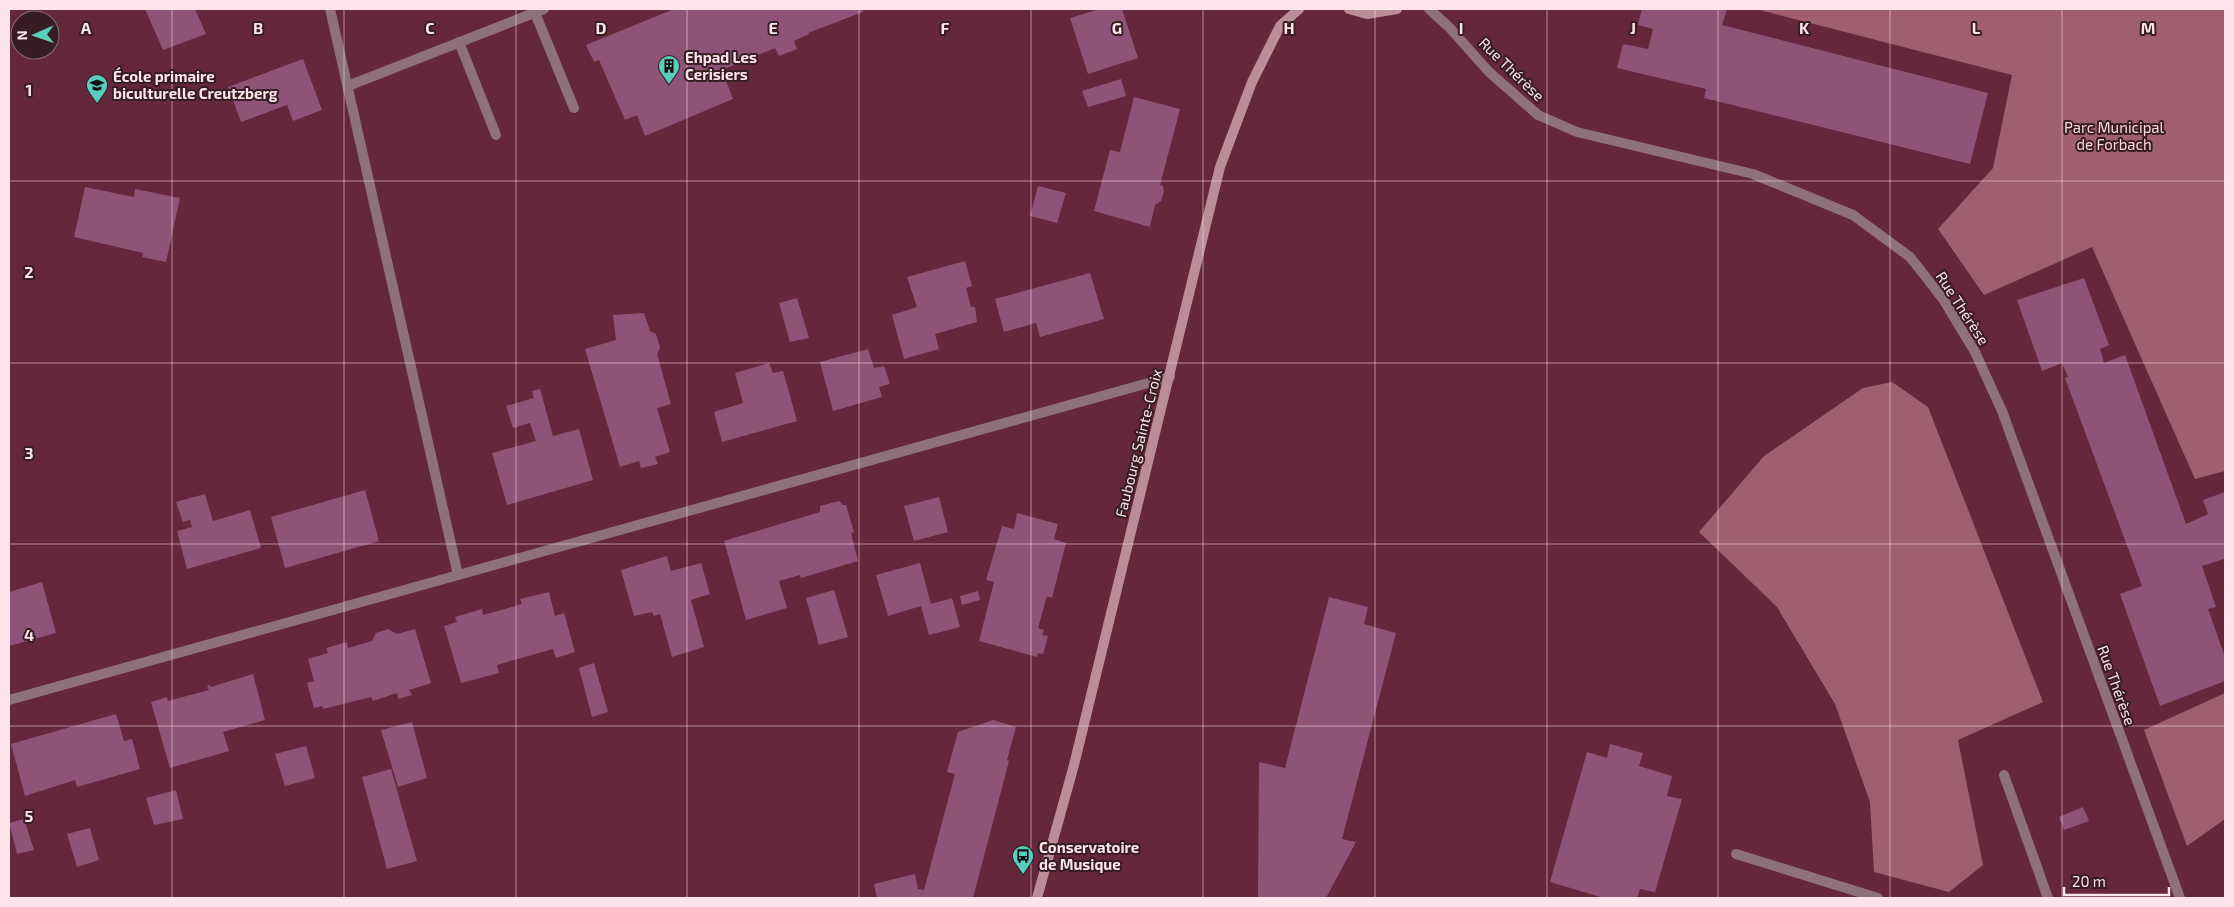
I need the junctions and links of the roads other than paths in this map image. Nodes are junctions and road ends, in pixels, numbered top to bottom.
1 (330, 9) edge
2 (1299, 9) edge
3 (1349, 9) edge
4 (1397, 9) edge
5 (1429, 9) edge
6 (540, 11) edge
7 (459, 42) junction
8 (348, 86) junction
9 (574, 108) dead end
10 (496, 135) dead end
11 (1170, 377) junction
12 (458, 575) junction
13 (9, 700) edge
14 (2004, 775) dead end
15 (1736, 854) dead end
16 (1037, 898) edge
17 (1878, 898) edge
18 (2048, 898) edge
19 (2180, 898) edge

1 - 8 street
2 - 11 main road, Faubourg Sainte-Croix
3 - 4 main road
5 - 19 street, Rue Thérèse
6 - 7 street
6 - 9 street
7 - 8 street
7 - 10 street
8 - 12 street
11 - 12 street
11 - 16 main road, Faubourg Sainte-Croix
12 - 13 street
14 - 18 street
15 - 17 street

